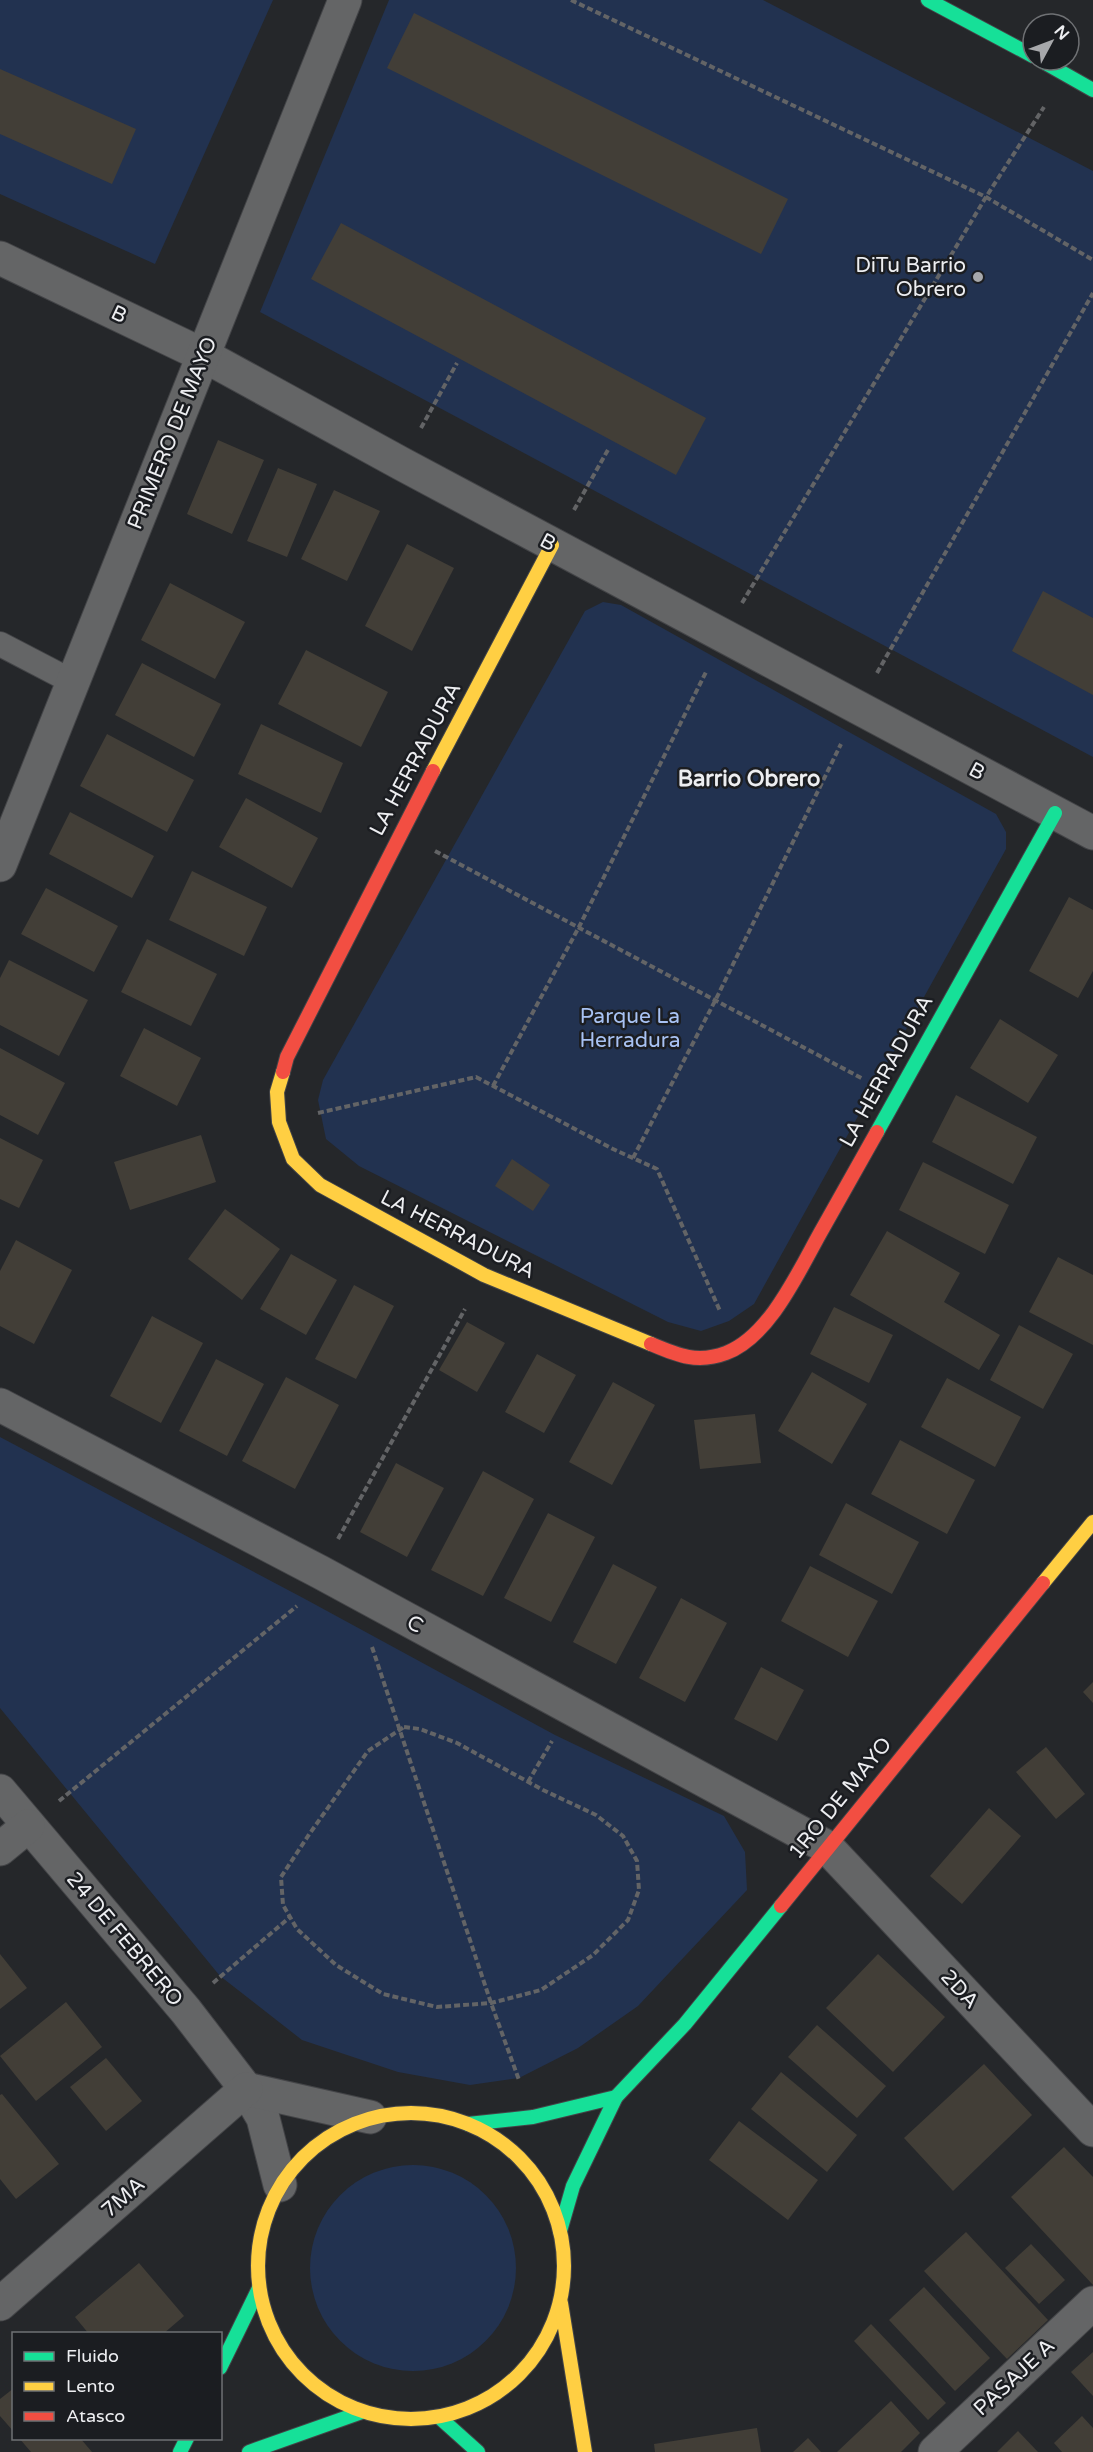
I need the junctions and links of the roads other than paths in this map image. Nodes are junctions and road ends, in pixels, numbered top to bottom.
1 (345, 0) edge
2 (928, 0) edge
3 (1021, 50) edge
4 (1062, 72) edge
5 (1093, 90) edge
6 (0, 258) edge
7 (203, 355) junction
8 (552, 545) junction
9 (0, 644) edge
10 (73, 682) junction
11 (1055, 813) junction
12 (1093, 833) edge
13 (0, 865) edge
14 (0, 1404) edge
15 (1093, 1521) edge
16 (0, 1791) edge
17 (28, 1826) junction
18 (827, 1847) junction
19 (0, 1849) edge
20 (246, 2089) junction
21 (616, 2097) junction
22 (370, 2117) junction
23 (468, 2124) junction
24 (1093, 2130) edge
25 (279, 2185) junction
26 (561, 2230) junction
27 (259, 2288) junction
28 (561, 2303) junction
29 (1093, 2303) edge
30 (0, 2304) edge
31 (222, 2364) edge
32 (363, 2412) junction
33 (440, 2417) junction
34 (249, 2452) edge
35 (478, 2452) edge
36 (585, 2452) edge
37 (935, 2452) edge

1 - 7 street, PRIMERO DE MAYO
2 - 3 main road
4 - 5 main road
6 - 7 street, B
7 - 8 street, B
7 - 10 street, PRIMERO DE MAYO
8 - 11 street, B
8 - 11 main road, LA HERRADURA
9 - 10 lane
10 - 13 street, PRIMERO DE MAYO
11 - 12 street, B
14 - 18 street, C
15 - 18 main road, 1RO DE MAYO
16 - 17 street, 24 DE FEBRERO
17 - 19 street
17 - 20 street, 24 DE FEBRERO
18 - 21 main road, 1RO DE MAYO
18 - 24 street, 2DA
20 - 22 street
20 - 25 street, 24 DE FEBRERO
20 - 30 street, 7MA
21 - 23 main road
21 - 26 main road, 1RO DE MAYO
22 - 23 main road
22 - 25 main road
23 - 26 main road
25 - 27 main road
26 - 28 main road
27 - 31 main road
27 - 32 main road
28 - 33 main road
28 - 36 main road
29 - 37 street, PASAJE A
32 - 33 main road
32 - 34 main road
33 - 35 main road

